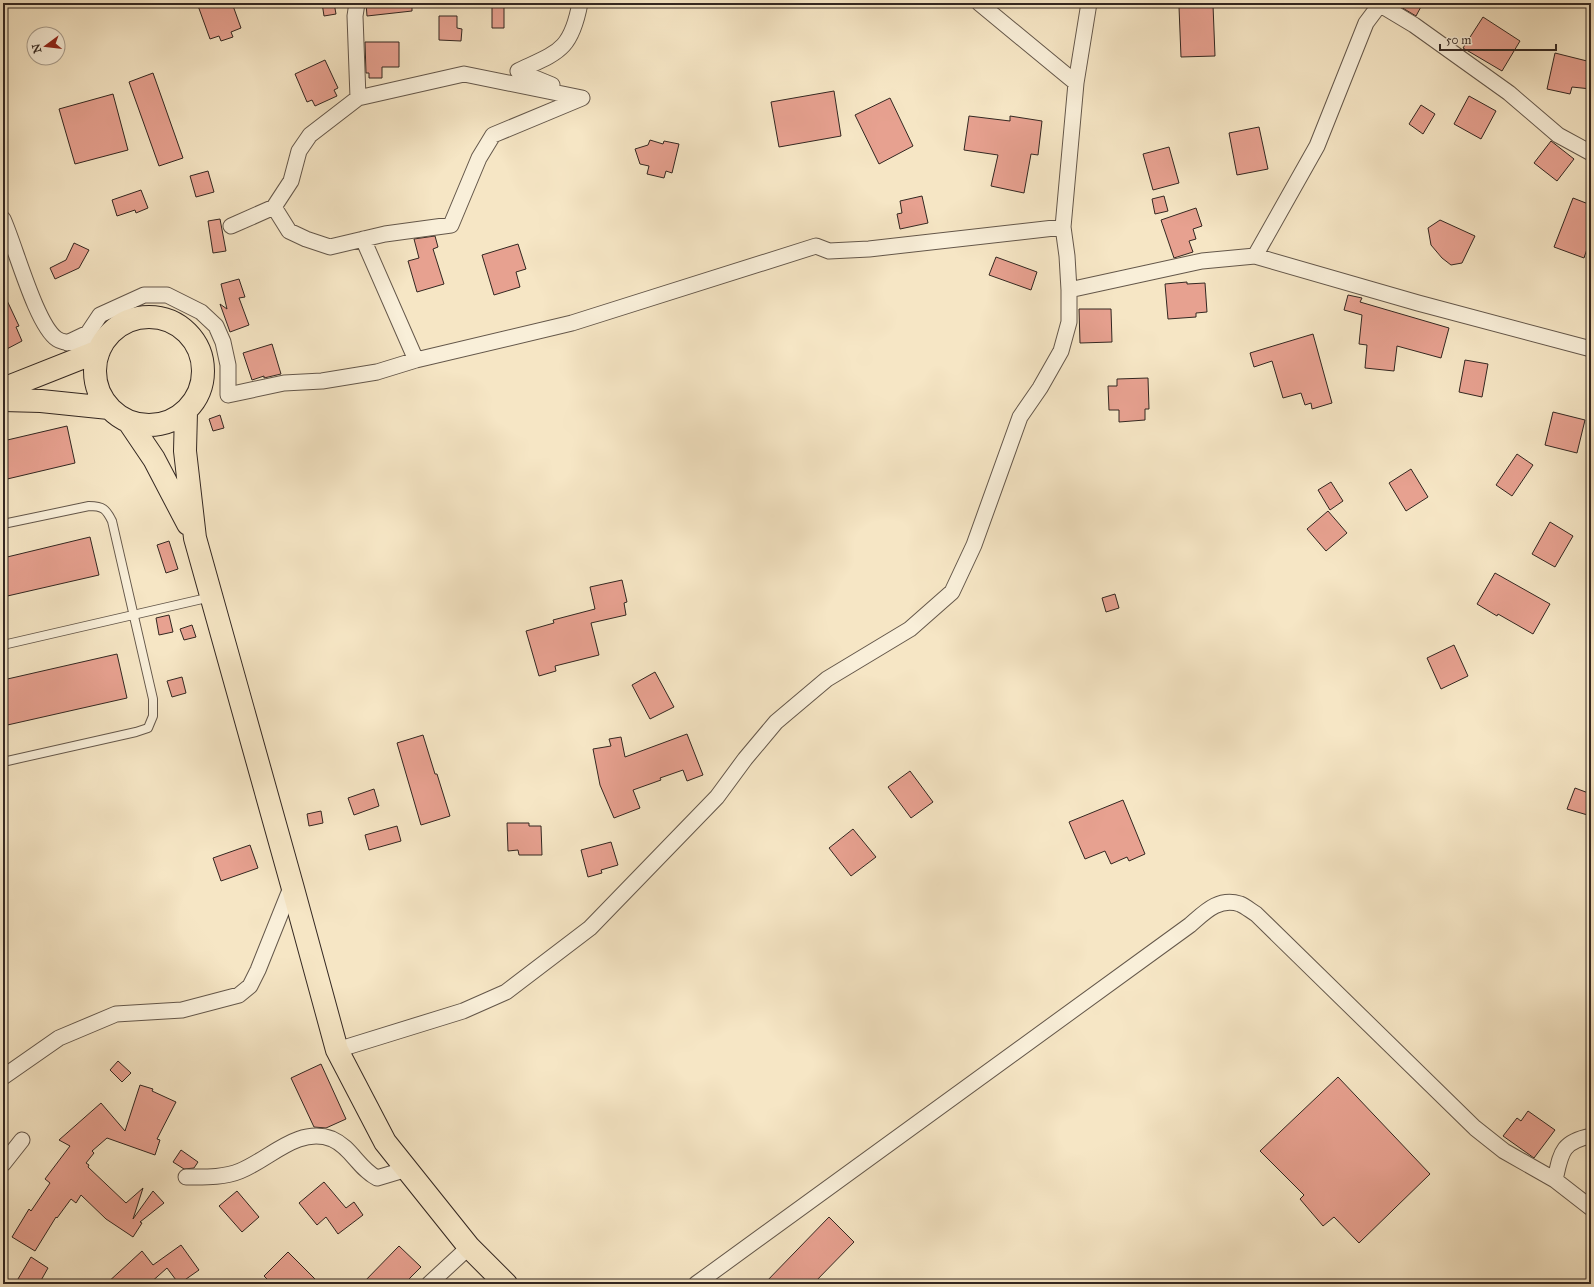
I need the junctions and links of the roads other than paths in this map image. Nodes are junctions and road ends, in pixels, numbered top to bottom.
1 (357, 3) edge
2 (580, 3) edge
3 (979, 3) edge
4 (1089, 3) edge
5 (1380, 4) edge
6 (1076, 83) junction
7 (358, 98) junction
8 (582, 98) junction
9 (1591, 153) edge
10 (274, 207) junction
11 (3, 219) edge
12 (231, 226) dead end
13 (1063, 227) junction
14 (363, 239) junction
15 (1255, 256) junction
16 (1069, 290) junction
17 (67, 343) junction
18 (102, 346) junction
19 (1591, 349) edge
20 (416, 360) junction
21 (3, 389) edge
22 (3, 400) edge
23 (109, 408) junction
24 (186, 412) junction
25 (129, 422) junction
26 (3, 524) edge
27 (194, 538) junction
28 (211, 597) junction
29 (133, 615) junction
30 (3, 645) edge
31 (3, 762) edge
32 (292, 885) junction
33 (337, 1050) junction
34 (3, 1078) edge
35 (1591, 1136) edge
36 (22, 1140) dead end
37 (3, 1164) edge
38 (407, 1169) junction
39 (186, 1177) dead end
40 (1555, 1180) junction
41 (1591, 1208) edge
42 (469, 1247) junction
43 (429, 1284) edge
44 (506, 1284) edge
45 (696, 1284) edge

1 - 7 street
2 - 8 street
3 - 6 street
4 - 6 street
5 - 9 street
5 - 15 street
6 - 13 street
7 - 8 street
7 - 10 street
8 - 14 street
10 - 12 street
10 - 14 street
11 - 17 street
13 - 16 street
13 - 20 street
14 - 20 street
15 - 16 street
15 - 19 street
16 - 33 street
17 - 18 street
17 - 20 street
18 - 21 main road
18 - 23 main road
18 - 24 main road
22 - 23 main road
23 - 25 main road
24 - 25 main road
24 - 27 main road
25 - 27 main road
26 - 29 lane
27 - 28 main road
28 - 29 lane
28 - 32 main road
29 - 30 lane
29 - 31 lane
32 - 33 main road
32 - 34 street
33 - 38 main road
35 - 40 street
36 - 37 street
38 - 39 street
38 - 42 main road
40 - 41 street
40 - 45 street
42 - 43 street
42 - 44 main road

